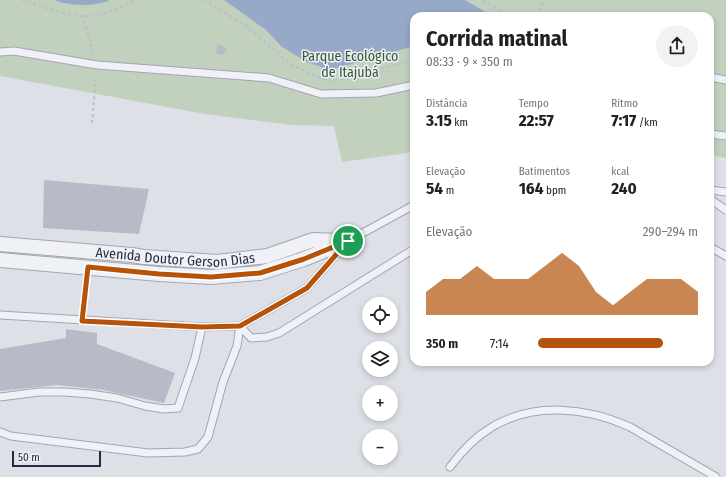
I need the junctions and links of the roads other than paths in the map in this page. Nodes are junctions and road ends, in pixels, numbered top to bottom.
1 (0, 52) edge
2 (714, 78) edge
3 (726, 80) edge
4 (410, 86) edge
5 (714, 134) edge
6 (726, 136) edge
7 (714, 190) edge
8 (726, 192) edge
9 (714, 202) edge
10 (410, 207) edge
11 (726, 210) edge
12 (348, 241) junction
13 (0, 244) edge
14 (714, 250) edge
15 (410, 251) edge
16 (726, 256) edge
17 (0, 260) edge
18 (0, 315) edge
19 (240, 326) junction
20 (202, 327) junction
21 (0, 397) edge
22 (0, 432) edge
23 (450, 467) dead end
24 (716, 477) edge

1 - 4 lane
2 - 3 lane
5 - 6 lane
7 - 8 lane
9 - 11 lane
10 - 12 lane
12 - 13 street, Avenida Doutor Gerson Dias
12 - 17 street
12 - 19 lane
14 - 16 lane
15 - 19 lane
18 - 20 lane
19 - 20 lane
19 - 22 lane
20 - 21 lane
23 - 24 lane

